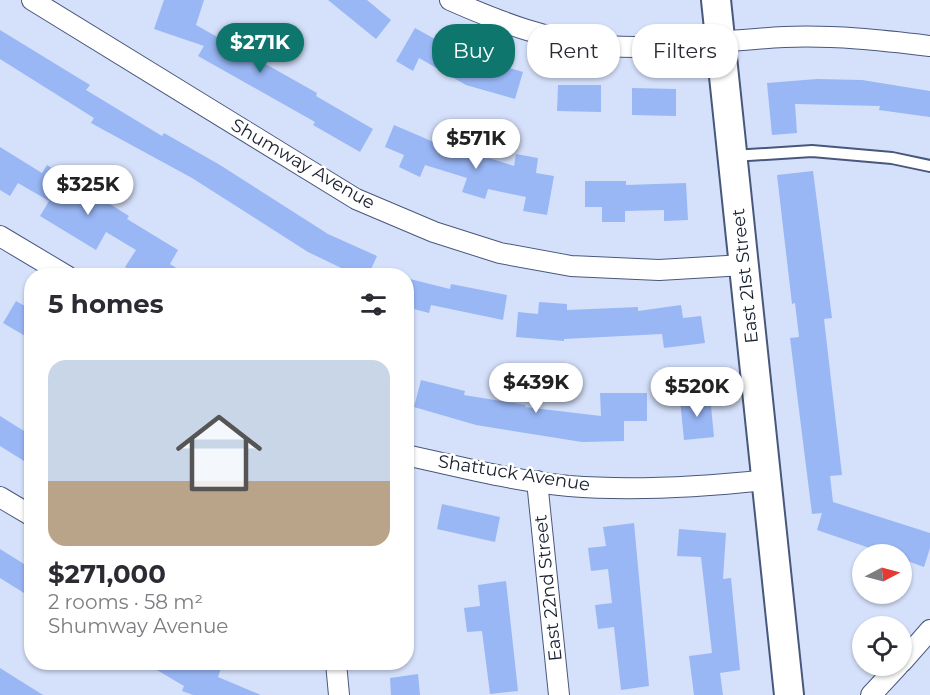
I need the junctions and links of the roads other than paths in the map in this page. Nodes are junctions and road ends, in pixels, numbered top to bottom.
1 (32, 0) edge
2 (450, 0) edge
3 (716, 0) edge
4 (718, 24) edge
5 (738, 41) edge
6 (930, 46) edge
7 (632, 47) edge
8 (724, 78) edge
9 (732, 156) junction
10 (930, 166) edge
11 (0, 236) edge
12 (744, 265) junction
13 (54, 268) edge
14 (414, 456) edge
15 (766, 480) junction
16 (537, 481) junction
17 (0, 497) edge
18 (24, 511) edge
19 (930, 630) edge
20 (912, 651) edge
21 (337, 670) edge
22 (889, 676) edge
23 (339, 695) edge
24 (559, 695) edge
25 (789, 695) edge
26 (871, 695) edge

1 - 12 street, Shumway Avenue
2 - 7 street
3 - 4 street, East 21st Street
5 - 6 street
8 - 9 street, East 21st Street
9 - 10 lane
9 - 12 street, East 21st Street
11 - 13 street
12 - 15 street, East 21st Street
14 - 16 street, Shattuck Avenue
15 - 16 street, Shattuck Avenue
15 - 25 street, East 21st Street
16 - 24 street, East 22nd Street
17 - 18 street
19 - 20 street
21 - 23 street
22 - 26 street

